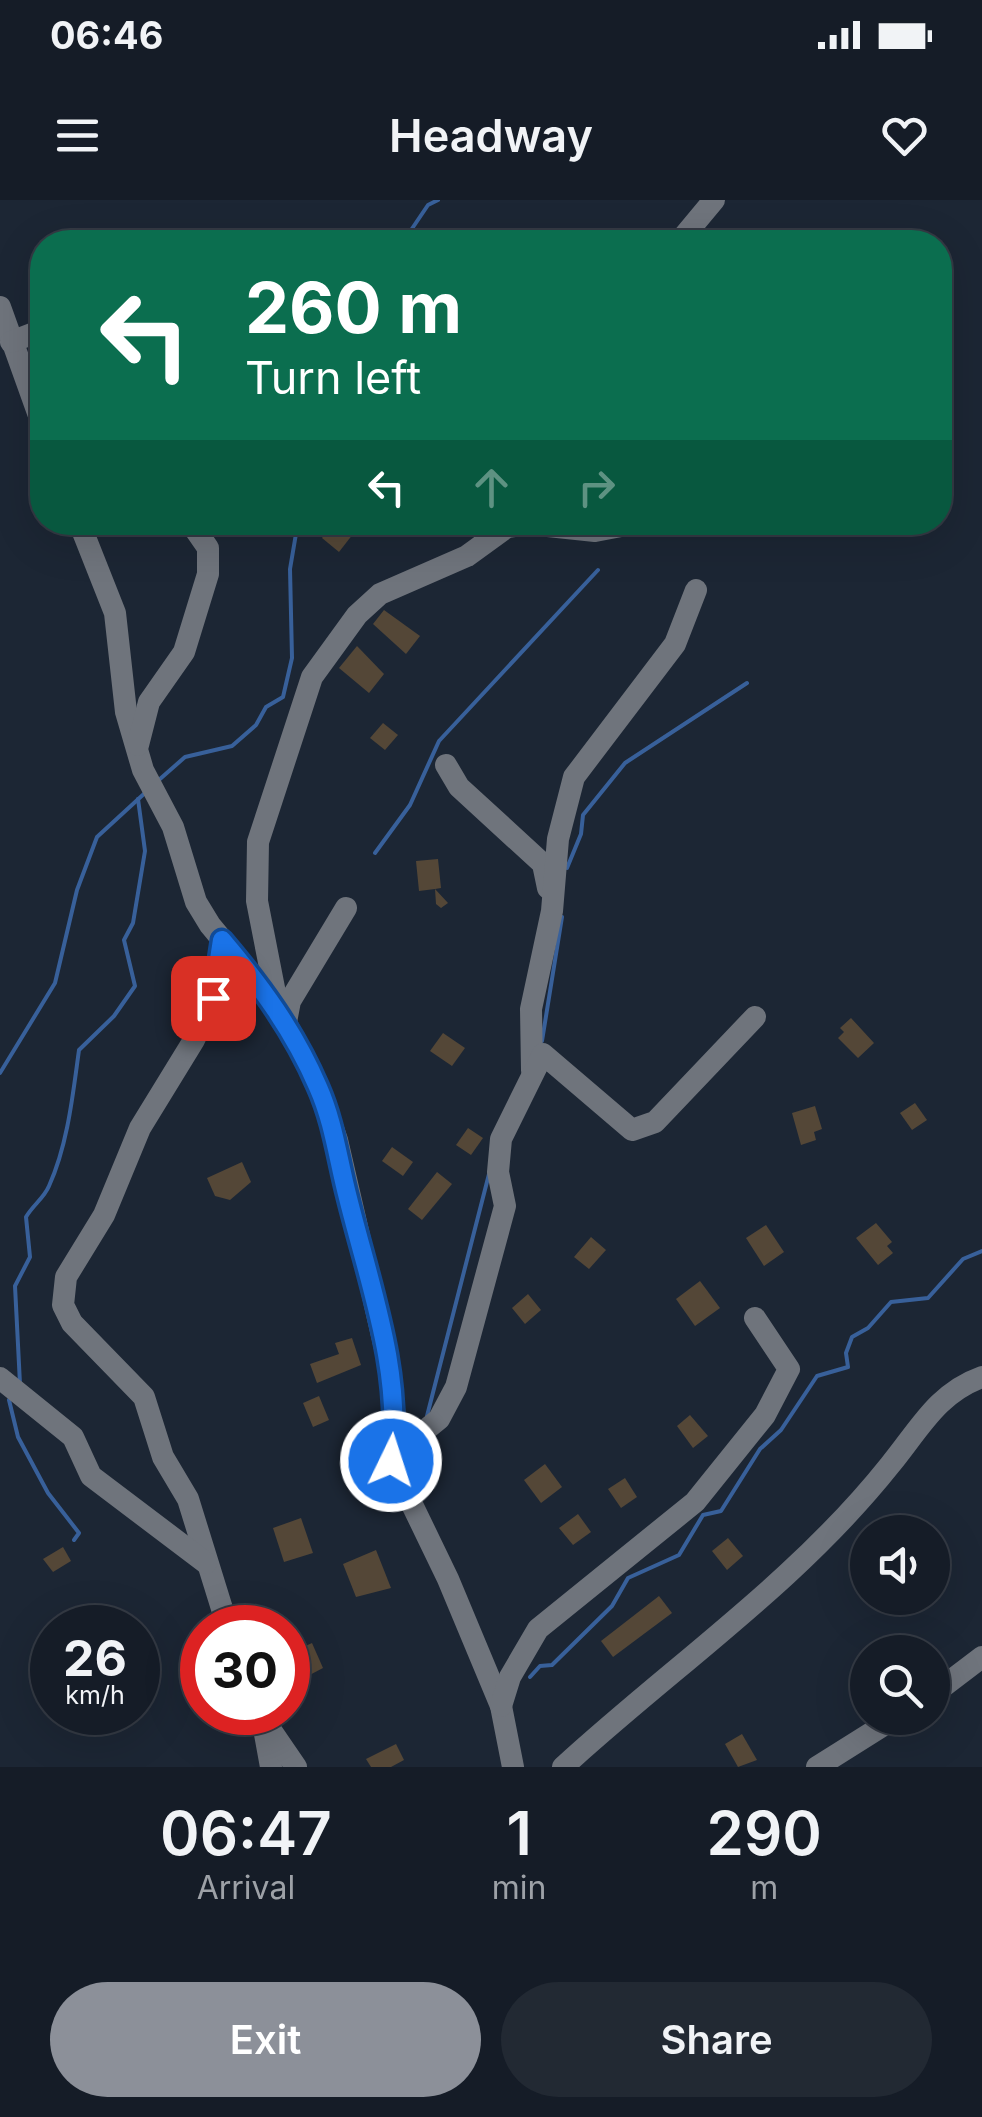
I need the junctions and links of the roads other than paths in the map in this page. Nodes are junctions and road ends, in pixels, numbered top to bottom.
1 (714, 200) edge
2 (689, 230) edge
3 (0, 307) edge
4 (30, 335) edge
5 (11, 342) junction
6 (30, 392) edge
7 (85, 535) edge
8 (199, 535) edge
9 (489, 535) edge
10 (696, 590) dead end
11 (137, 748) junction
12 (446, 765) dead end
13 (346, 908) dead end
14 (552, 911) junction
15 (222, 940) junction
16 (282, 1015) junction
17 (755, 1017) dead end
18 (532, 1070) junction
19 (755, 1318) dead end
20 (982, 1376) edge
21 (0, 1378) edge
22 (391, 1458) junction
23 (211, 1567) junction
24 (222, 1605) edge
25 (982, 1658) edge
26 (950, 1682) edge
27 (501, 1706) junction
28 (266, 1735) edge
29 (275, 1735) edge
30 (868, 1735) edge
31 (271, 1767) edge
32 (296, 1767) edge
33 (513, 1767) edge
34 (563, 1767) edge
35 (816, 1767) edge

1 - 2 street
3 - 5 street
4 - 5 street
5 - 6 street
7 - 11 street
8 - 11 street
9 - 16 street
10 - 14 street
11 - 15 street
12 - 14 street
13 - 16 street
14 - 18 street
15 - 16 street
15 - 23 street
16 - 22 street
17 - 18 street
18 - 22 street
19 - 27 street
20 - 34 street
21 - 23 street
22 - 27 street
23 - 24 street
25 - 26 street
27 - 33 street
28 - 31 street
29 - 32 street
30 - 35 street

